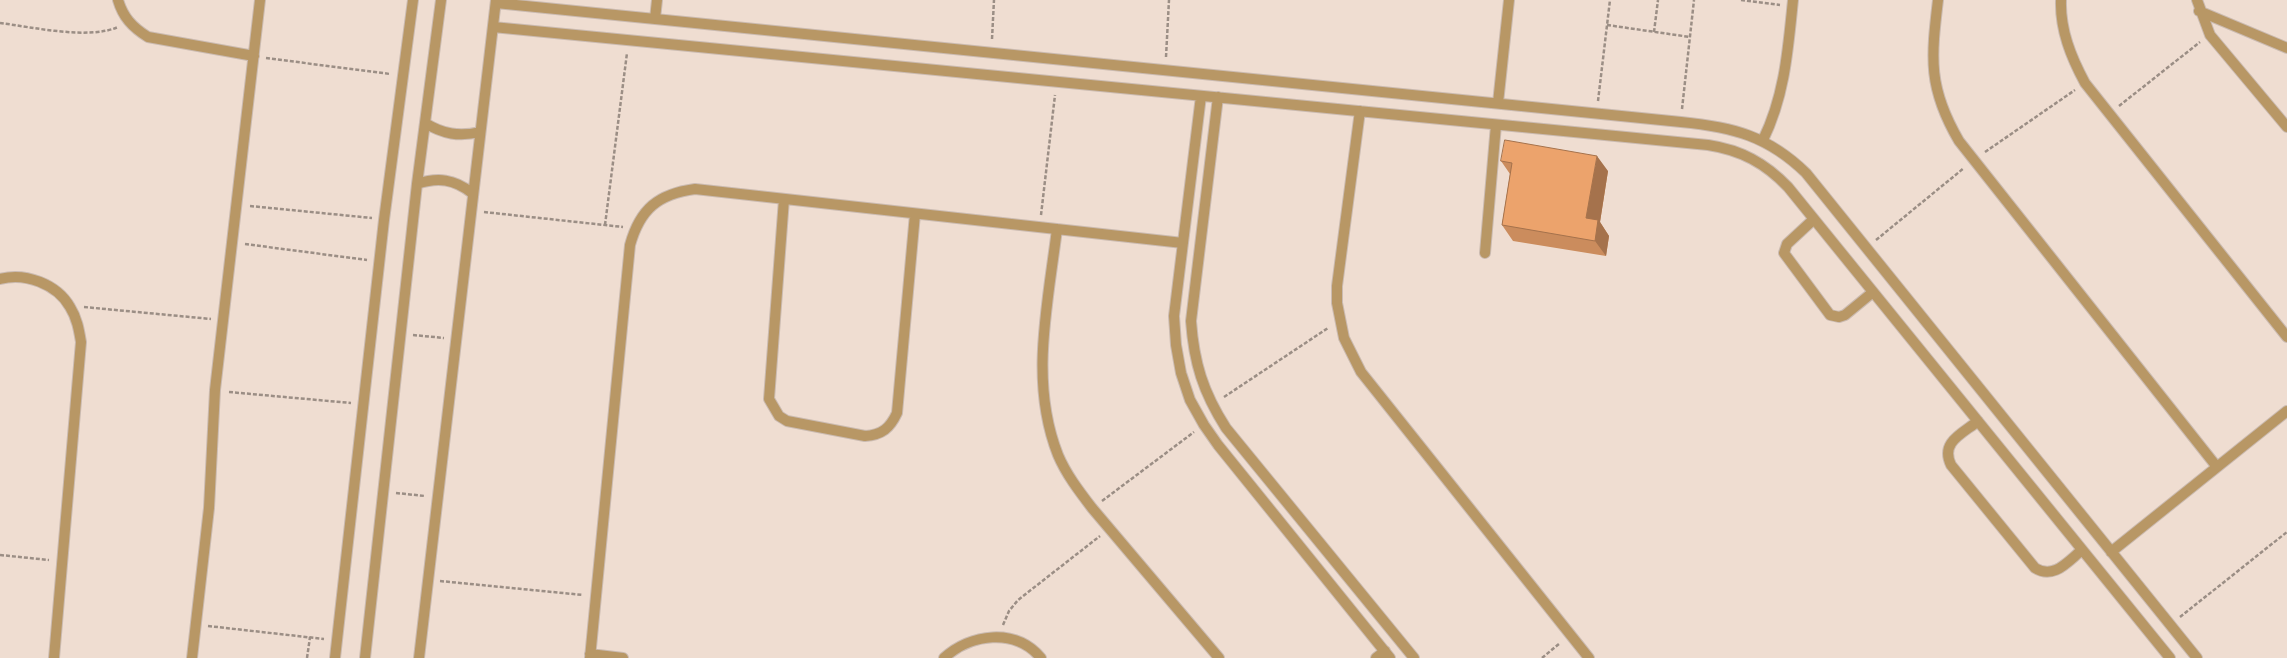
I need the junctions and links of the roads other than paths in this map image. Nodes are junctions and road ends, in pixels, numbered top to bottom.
1 (118, 0) edge
2 (260, 0) edge
3 (412, 0) edge
4 (441, 0) edge
5 (657, 0) edge
6 (1509, 0) edge
7 (1938, 0) edge
8 (2061, 0) edge
9 (2197, 0) edge
10 (496, 1) edge
11 (1793, 4) edge
12 (2199, 11) junction
13 (655, 18) junction
14 (493, 27) junction
15 (2287, 48) edge
16 (254, 56) junction
17 (1201, 96) junction
18 (1218, 98) junction
19 (1498, 103) junction
20 (1360, 112) junction
21 (424, 122) junction
22 (1496, 124) junction
23 (2287, 127) edge
24 (480, 132) junction
25 (1763, 140) junction
26 (417, 184) junction
27 (472, 193) junction
28 (784, 199) junction
29 (915, 214) junction
30 (1814, 219) junction
31 (1057, 229) junction
32 (1183, 243) junction
33 (1484, 253) dead end
34 (0, 279) edge
35 (1873, 292) junction
36 (2287, 337) edge
37 (2287, 411) edge
38 (1978, 421) junction
39 (2217, 467) junction
40 (2082, 550) junction
41 (2111, 552) junction
42 (1387, 655) edge
43 (590, 656) edge
44 (54, 658) edge
45 (192, 658) edge
46 (335, 658) edge
47 (365, 658) edge
48 (419, 658) edge
49 (623, 658) edge
50 (944, 658) edge
51 (1041, 658) edge
52 (1219, 658) edge
53 (1376, 658) edge
54 (1414, 658) edge
55 (1589, 658) edge
56 (2170, 658) edge
57 (2197, 658) edge

1 - 16 street
2 - 16 street
3 - 46 street
4 - 21 street
5 - 13 street
6 - 19 street
7 - 39 street
8 - 36 street
9 - 12 street
10 - 13 street
10 - 14 street
11 - 25 street
12 - 15 street
12 - 23 street
13 - 19 street
14 - 17 street
14 - 24 street
16 - 45 street
17 - 18 street
17 - 32 street
18 - 20 street
18 - 54 street
19 - 25 street
20 - 22 street
20 - 55 street
21 - 24 street
21 - 26 street
22 - 30 street
22 - 33 street
24 - 27 street
25 - 41 street
26 - 27 street
26 - 47 street
27 - 48 street
28 - 29 street
28 - 29 street
28 - 43 street
29 - 31 street
30 - 35 street
30 - 35 street
31 - 32 street
31 - 52 street
32 - 42 street
34 - 44 street
35 - 38 street
37 - 39 street
38 - 40 street
38 - 40 street
39 - 41 street
40 - 56 street
41 - 57 street
42 - 53 street
43 - 49 street
50 - 51 street

